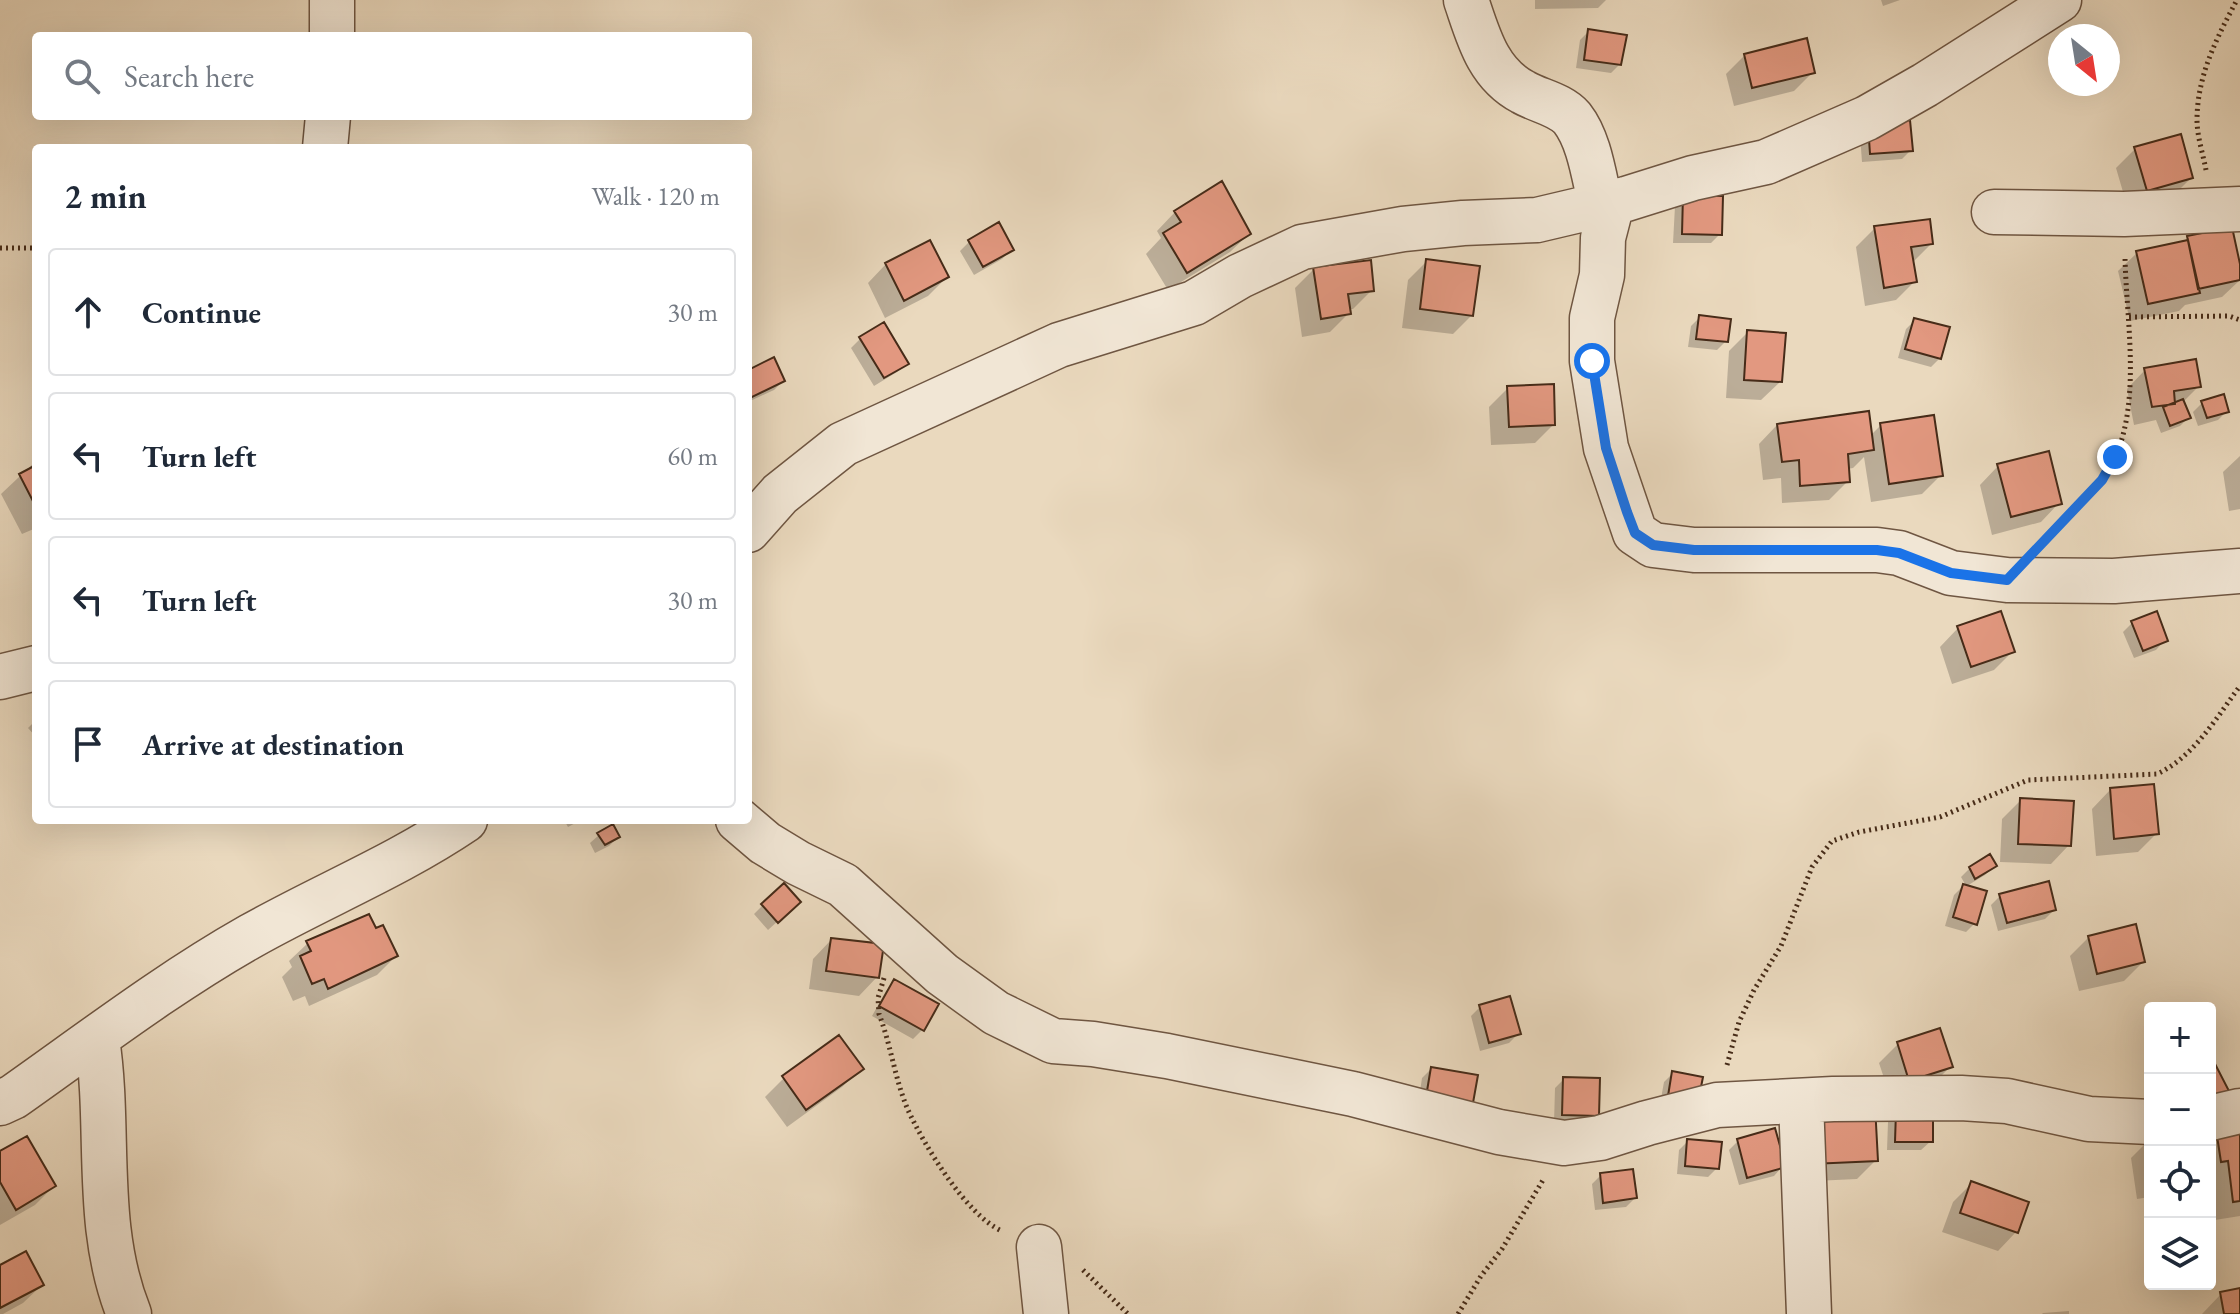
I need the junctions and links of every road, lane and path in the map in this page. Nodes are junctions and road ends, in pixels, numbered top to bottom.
1 (332, 0) edge
2 (1466, 0) edge
3 (2059, 0) edge
4 (2237, 0) edge
5 (332, 32) edge
6 (328, 120) edge
7 (325, 144) edge
8 (1606, 204) junction
9 (2227, 210) edge
10 (1994, 212) dead end
11 (2124, 214) junction
12 (0, 248) edge
13 (32, 248) edge
14 (2129, 317) junction
15 (2240, 320) edge
16 (752, 526) edge
17 (2240, 571) edge
18 (2007, 580) junction
19 (32, 669) edge
20 (0, 677) edge
21 (2240, 686) edge
22 (459, 824) edge
23 (743, 824) edge
24 (900, 936) junction
25 (97, 1039) junction
26 (1801, 1101) junction
27 (0, 1103) edge
28 (1717, 1105) junction
29 (2240, 1111) edge
30 (2216, 1117) edge
31 (2144, 1122) edge
32 (1564, 1143) junction
33 (1039, 1247) junction
34 (129, 1314) edge
35 (1046, 1314) edge
36 (1128, 1314) edge
37 (1458, 1314) edge
38 (1809, 1314) edge

1 - 5 street
2 - 8 street
3 - 8 street
4 - 9 path
6 - 7 street
8 - 16 street
8 - 18 street
9 - 11 street
10 - 11 street
11 - 14 path
12 - 13 path
14 - 15 path
14 - 18 path
17 - 18 street
19 - 20 street
21 - 28 path
22 - 25 street
23 - 24 street
24 - 32 street
24 - 33 path
25 - 27 street
25 - 34 street
26 - 28 street
26 - 31 street
26 - 38 street
28 - 32 street
29 - 30 street
32 - 37 path
33 - 35 street
33 - 36 path

